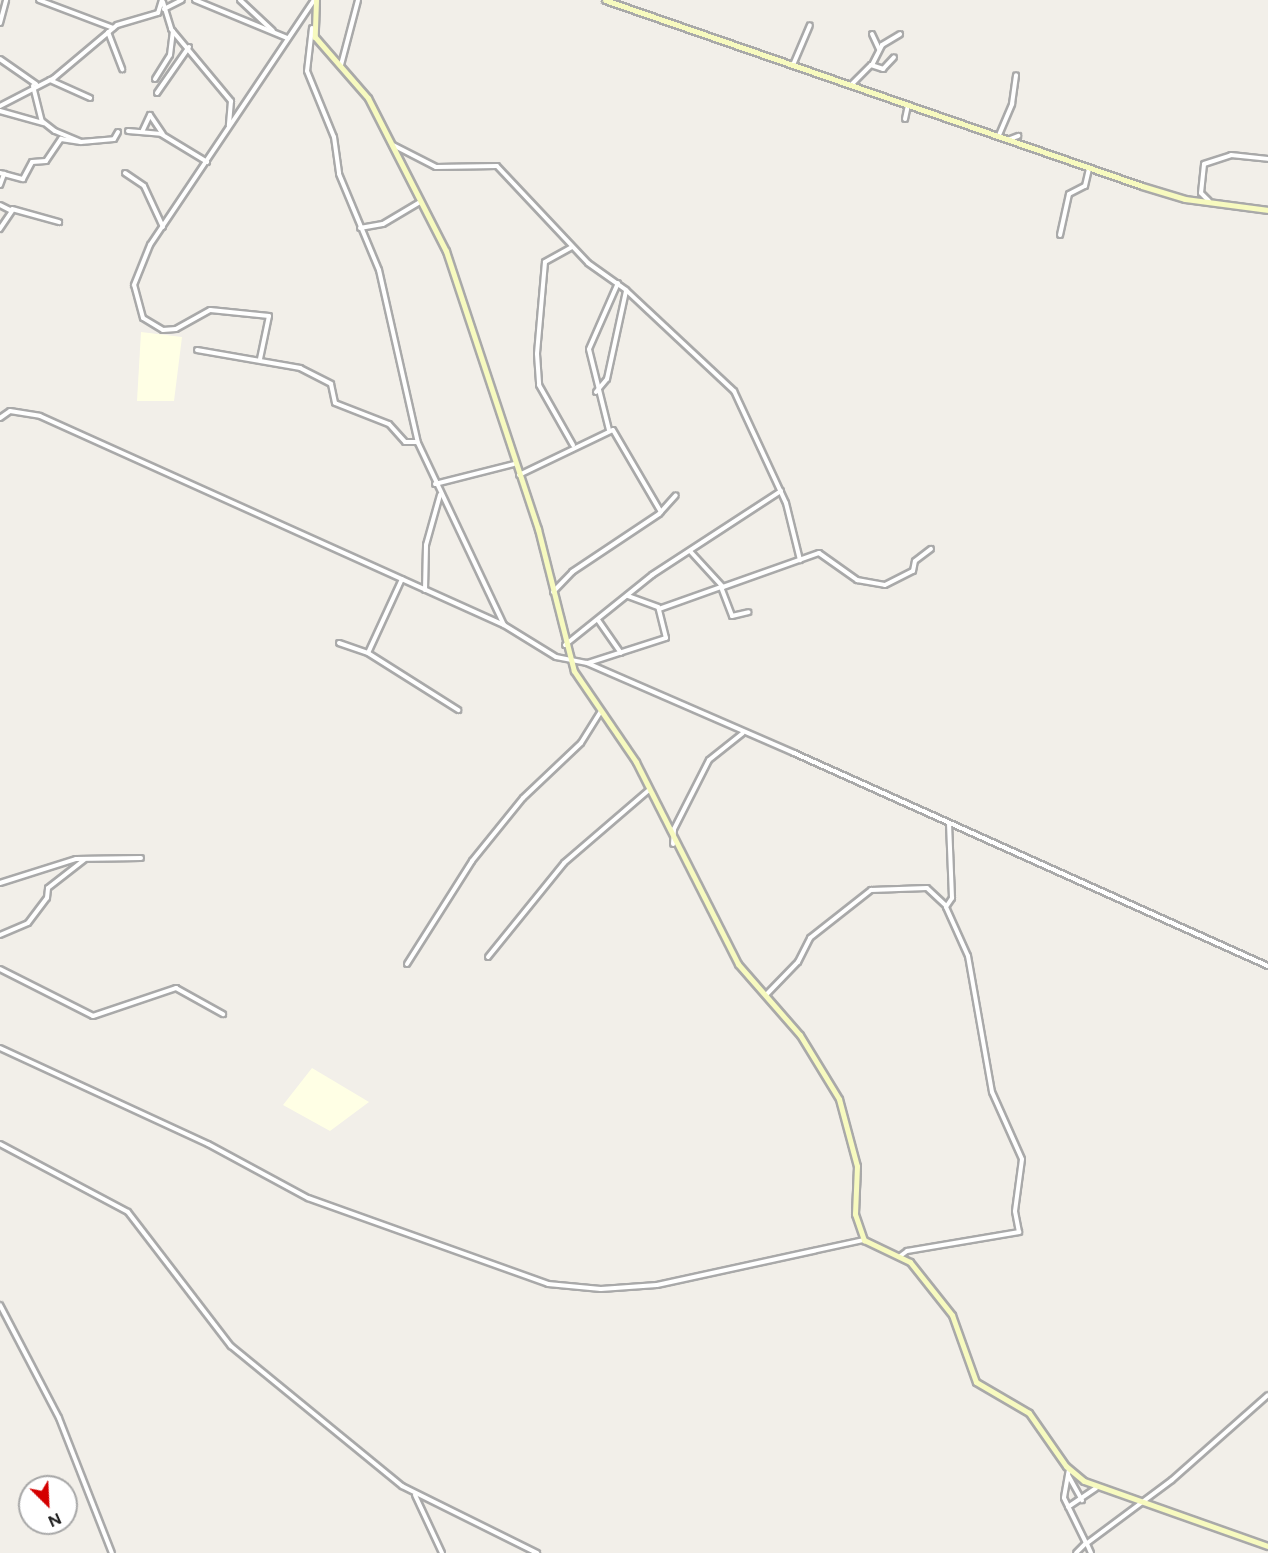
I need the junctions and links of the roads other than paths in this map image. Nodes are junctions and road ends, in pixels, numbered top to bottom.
1 (6, 0) edge
2 (39, 0) edge
3 (162, 0) edge
4 (182, 0) edge
5 (195, 0) edge
6 (240, 0) edge
7 (315, 0) edge
8 (358, 0) edge
9 (605, 0) edge
10 (162, 9) junction
11 (0, 23) edge
12 (810, 25) dead end
13 (312, 27) junction
14 (113, 28) junction
15 (173, 31) junction
16 (108, 32) junction
17 (276, 33) junction
18 (872, 34) dead end
19 (900, 34) dead end
20 (287, 38) junction
21 (189, 47) junction
22 (879, 49) junction
23 (894, 57) dead end
24 (0, 59) edge
25 (793, 65) junction
26 (872, 65) junction
27 (341, 67) junction
28 (122, 69) dead end
29 (1016, 75) dead end
30 (155, 79) dead end
31 (49, 80) junction
32 (35, 84) junction
33 (851, 85) junction
34 (158, 93) dead end
35 (90, 98) dead end
36 (908, 105) junction
37 (0, 106) edge
38 (0, 111) edge
39 (905, 119) dead end
40 (44, 123) junction
41 (228, 129) junction
42 (128, 131) dead end
43 (118, 132) dead end
44 (142, 132) junction
45 (163, 135) junction
46 (998, 135) junction
47 (1018, 136) dead end
48 (1009, 139) junction
49 (81, 142) junction
50 (391, 144) junction
51 (1268, 159) edge
52 (207, 162) junction
53 (1089, 168) junction
54 (125, 173) dead end
55 (2, 174) edge
56 (0, 185) edge
57 (420, 202) junction
58 (1213, 203) junction
59 (0, 205) edge
60 (12, 209) junction
61 (1268, 210) edge
62 (59, 222) dead end
63 (163, 227) junction
64 (360, 228) junction
65 (0, 229) edge
66 (1060, 235) dead end
67 (572, 248) junction
68 (618, 283) junction
69 (626, 290) junction
70 (197, 350) dead end
71 (260, 359) junction
72 (596, 392) junction
73 (0, 418) edge
74 (609, 430) junction
75 (417, 442) junction
76 (573, 445) junction
77 (514, 464) junction
78 (518, 476) junction
79 (435, 484) junction
80 (781, 491) junction
81 (440, 495) junction
82 (676, 495) dead end
83 (661, 512) junction
84 (931, 549) dead end
85 (690, 551) junction
86 (800, 560) junction
87 (402, 579) junction
88 (721, 587) junction
89 (425, 590) junction
90 (553, 592) junction
91 (627, 596) junction
92 (659, 609) junction
93 (749, 612) dead end
94 (598, 620) junction
95 (504, 625) junction
96 (339, 643) dead end
97 (565, 645) junction
98 (368, 653) junction
99 (621, 653) junction
100 (569, 658) junction
101 (587, 663) junction
102 (458, 710) dead end
103 (601, 711) junction
104 (743, 733) junction
105 (649, 790) junction
106 (949, 824) junction
107 (674, 844) junction
108 (141, 858) dead end
109 (84, 859) junction
110 (0, 883) edge
111 (946, 907) junction
112 (0, 935) edge
113 (488, 957) dead end
114 (407, 964) dead end
115 (1268, 966) edge
116 (0, 969) edge
117 (766, 998) junction
118 (224, 1014) dead end
119 (0, 1048) edge
120 (0, 1144) edge
121 (864, 1240) junction
122 (899, 1257) junction
123 (0, 1305) edge
124 (1268, 1395) edge
125 (1068, 1472) junction
126 (1096, 1488) junction
127 (415, 1495) junction
128 (1082, 1500) junction
129 (1144, 1502) junction
130 (1068, 1507) junction
131 (1087, 1544) junction
132 (1268, 1546) edge
133 (112, 1553) edge
134 (442, 1553) edge
135 (537, 1553) edge
136 (1076, 1553) edge
137 (1091, 1553) edge

1 - 11 street
2 - 14 street
3 - 10 street
4 - 10 street
5 - 17 street
6 - 17 street
7 - 13 street
7 - 20 street
8 - 27 street
9 - 25 street
10 - 14 street
10 - 15 street
12 - 25 street
13 - 27 street
13 - 64 street
14 - 16 street
15 - 21 street
15 - 30 street
16 - 28 street
16 - 31 street
17 - 20 street
18 - 22 street
19 - 22 street
20 - 41 street
21 - 34 street
21 - 41 street
22 - 26 street
23 - 26 street
24 - 32 street
25 - 33 street
26 - 33 street
27 - 50 street
29 - 46 street
31 - 32 street
31 - 35 street
32 - 37 street
32 - 40 street
33 - 36 street
36 - 39 street
36 - 46 street
38 - 40 street
40 - 49 street
41 - 52 street
42 - 44 street
43 - 49 street
44 - 45 street
44 - 45 street
45 - 52 street
46 - 48 street
47 - 48 street
48 - 53 street
49 - 55 street
50 - 57 street
50 - 67 street
51 - 58 street
52 - 63 street
53 - 58 street
53 - 66 street
54 - 63 street
55 - 56 street
57 - 64 street
57 - 77 street
58 - 61 street
59 - 60 street
60 - 62 street
60 - 65 street
63 - 71 street
64 - 75 street
67 - 68 street
67 - 76 street
68 - 69 street
68 - 72 street
69 - 72 street
69 - 80 street
70 - 71 street
71 - 75 street
72 - 74 street
73 - 87 street
74 - 76 street
74 - 83 street
75 - 79 street
76 - 78 street
77 - 78 street
77 - 79 street
78 - 90 street
79 - 81 street
80 - 85 street
80 - 86 street
81 - 89 street
81 - 95 street
82 - 83 street
83 - 90 street
84 - 86 street
85 - 88 street
85 - 91 street
86 - 88 street
87 - 89 street
87 - 98 street
88 - 92 street
88 - 93 street
89 - 95 street
90 - 97 street
91 - 92 street
91 - 94 street
92 - 99 street
94 - 97 street
94 - 99 street
95 - 100 street
96 - 98 street
97 - 100 street
98 - 102 street
99 - 101 street
100 - 101 street
100 - 103 street
101 - 104 street
103 - 105 street
103 - 114 street
104 - 106 street
104 - 107 street
105 - 107 street
105 - 113 street
106 - 111 street
106 - 115 street
107 - 117 street
108 - 109 street
109 - 110 street
109 - 112 street
111 - 117 street
111 - 122 street
116 - 118 street
117 - 121 street
119 - 121 street
120 - 127 street
121 - 122 street
122 - 125 street
123 - 133 street
124 - 129 street
125 - 126 street
125 - 128 street
125 - 130 street
126 - 128 street
126 - 129 street
127 - 134 street
127 - 135 street
128 - 130 street
129 - 131 street
129 - 132 street
130 - 131 street
131 - 136 street
131 - 137 street

